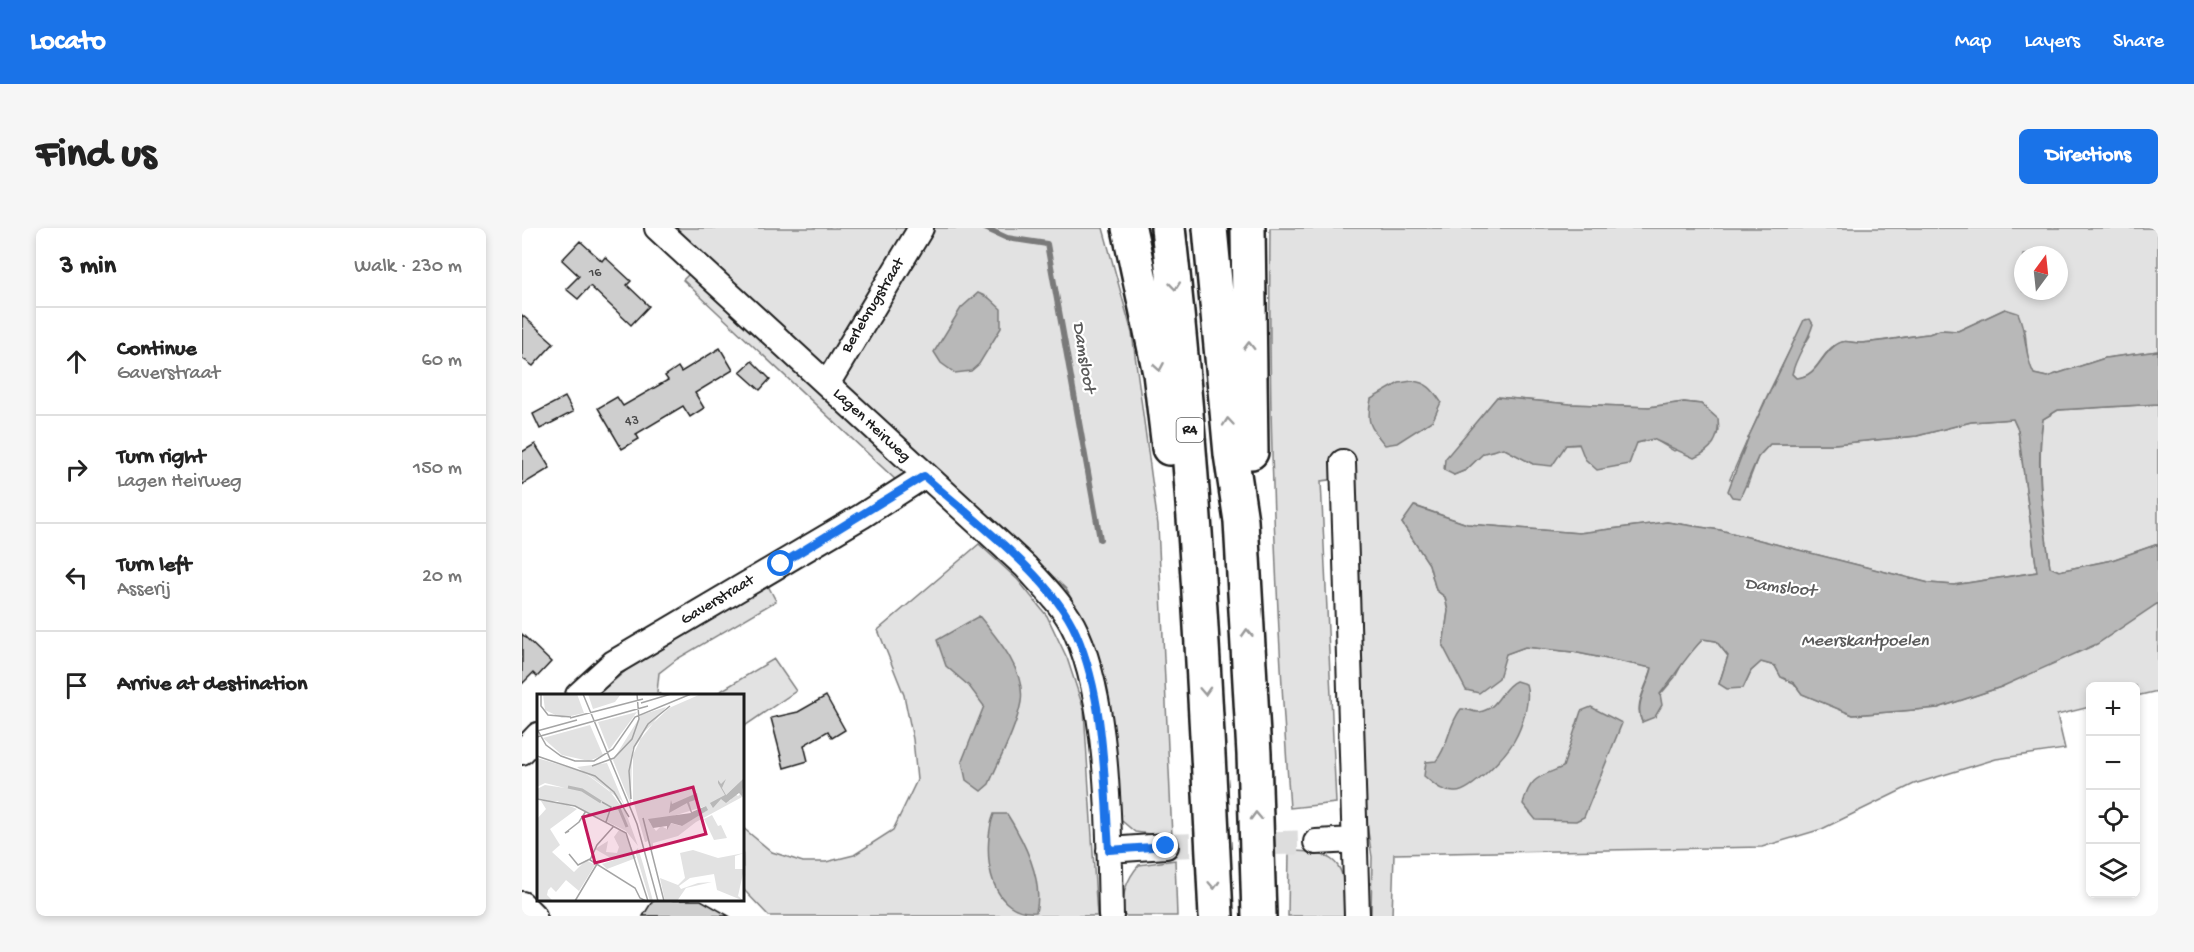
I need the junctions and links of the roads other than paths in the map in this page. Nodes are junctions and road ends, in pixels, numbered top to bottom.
1 (657, 228) edge
2 (921, 228) edge
3 (1129, 228) edge
4 (1168, 228) edge
5 (1210, 228) edge
6 (1248, 228) edge
7 (827, 384) junction
8 (1343, 462) dead end
9 (924, 476) junction
10 (1241, 521) junction
11 (1203, 632) junction
12 (580, 694) edge
13 (537, 736) edge
14 (522, 752) edge
15 (1354, 840) junction
16 (1316, 842) tunnel mouth
17 (1166, 846) tunnel mouth
18 (1109, 850) junction
19 (522, 904) edge
20 (534, 916) edge
21 (1111, 916) edge
22 (1216, 916) edge
23 (1259, 916) edge
24 (1357, 916) edge

1 - 7 street, Lagen Heirweg
2 - 7 street, Berlebrugstraat
3 -> 11 highway
4 -> 11 highway, R4
10 -> 5 highway, R4
10 -> 6 highway
7 - 9 street, Lagen Heirweg
8 - 15 street
9 - 12 street, Gaverstraat
9 - 18 street, Lagen Heirweg
23 -> 10 highway, R4
11 -> 22 highway, R4
13 - 14 street
15 - 16 street
15 - 24 street
17 - 18 street
18 - 21 street, Lagen Heirweg
19 - 20 street

